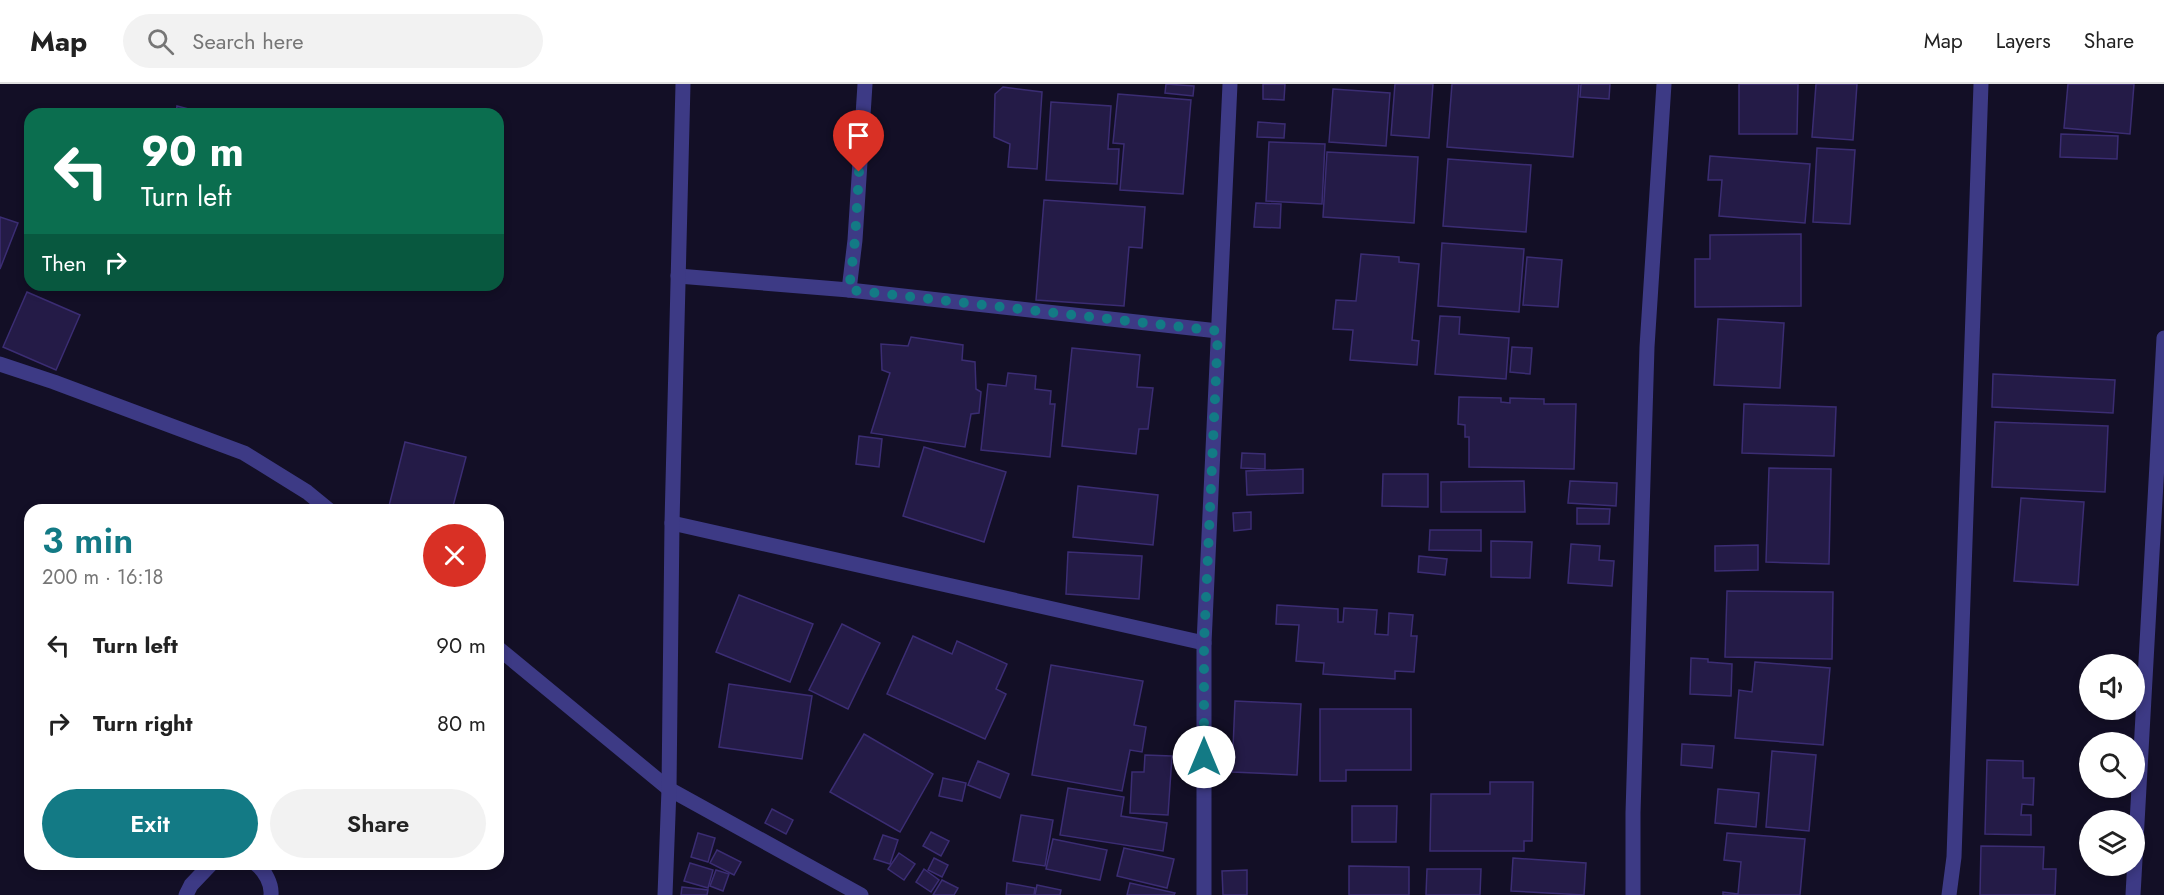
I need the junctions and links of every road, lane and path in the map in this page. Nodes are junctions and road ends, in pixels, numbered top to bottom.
1 (683, 84) edge
2 (865, 84) edge
3 (1230, 84) edge
4 (1664, 84) edge
5 (1981, 84) edge
6 (678, 276) junction
7 (849, 290) junction
8 (1218, 331) junction
9 (2164, 338) edge
10 (0, 364) edge
11 (322, 504) edge
12 (672, 523) junction
13 (1204, 643) junction
14 (504, 653) edge
15 (669, 789) junction
16 (205, 870) edge
17 (262, 870) edge
18 (186, 895) edge
19 (271, 895) edge
20 (665, 895) edge
21 (861, 895) edge
22 (1204, 895) edge
23 (1633, 895) edge
24 (1949, 895) edge
25 (2133, 895) edge

1 - 6 street
2 - 7 street
3 - 8 street
4 - 23 street
5 - 24 street
6 - 7 street
6 - 12 street
7 - 8 street
8 - 13 street
9 - 25 street
10 - 11 street
12 - 13 street
12 - 15 street
13 - 22 street
14 - 15 street
15 - 20 street
15 - 21 street
16 - 18 street
17 - 19 street

